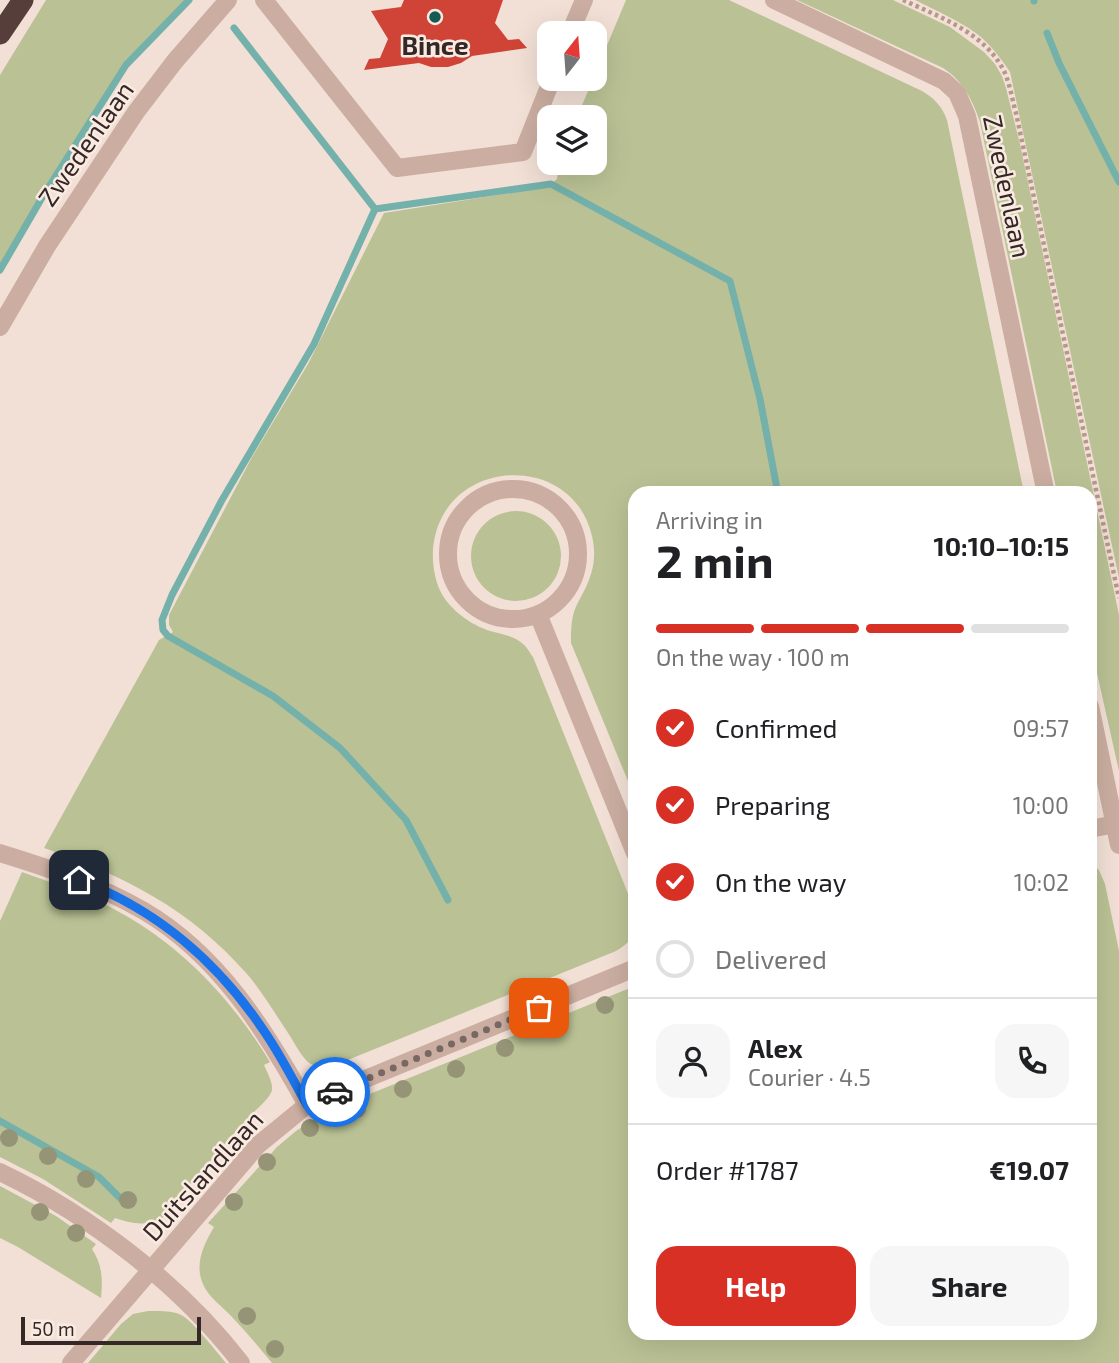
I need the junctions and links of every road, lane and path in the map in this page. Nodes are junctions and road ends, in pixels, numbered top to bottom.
1 (23, 0) edge
2 (228, 0) edge
3 (264, 0) edge
4 (584, 0) edge
5 (774, 0) edge
6 (904, 0) edge
7 (575, 21) edge
8 (0, 34) edge
9 (547, 91) edge
10 (0, 327) edge
11 (1044, 486) edge
12 (1095, 486) edge
13 (1097, 494) edge
14 (1119, 598) edge
15 (538, 614) junction
16 (1097, 739) edge
17 (1115, 824) junction
18 (1097, 828) edge
19 (628, 836) edge
20 (1119, 845) edge
21 (0, 853) edge
22 (628, 971) edge
23 (307, 1105) junction
24 (0, 1172) edge
25 (150, 1271) junction
26 (71, 1363) edge
27 (241, 1363) edge

1 - 8 highway
2 - 10 street, Zwedenlaan
3 - 9 street
4 - 7 street
5 - 11 street, Zwedenlaan
6 - 12 path
13 - 14 path
15 - 15 street
15 - 19 street
16 - 17 street
17 - 18 street
17 - 20 street
21 - 23 street
22 - 23 street, Duitslandlaan
23 - 25 street, Duitslandlaan
24 - 25 street
25 - 26 street, Duitslandlaan
25 - 27 street

